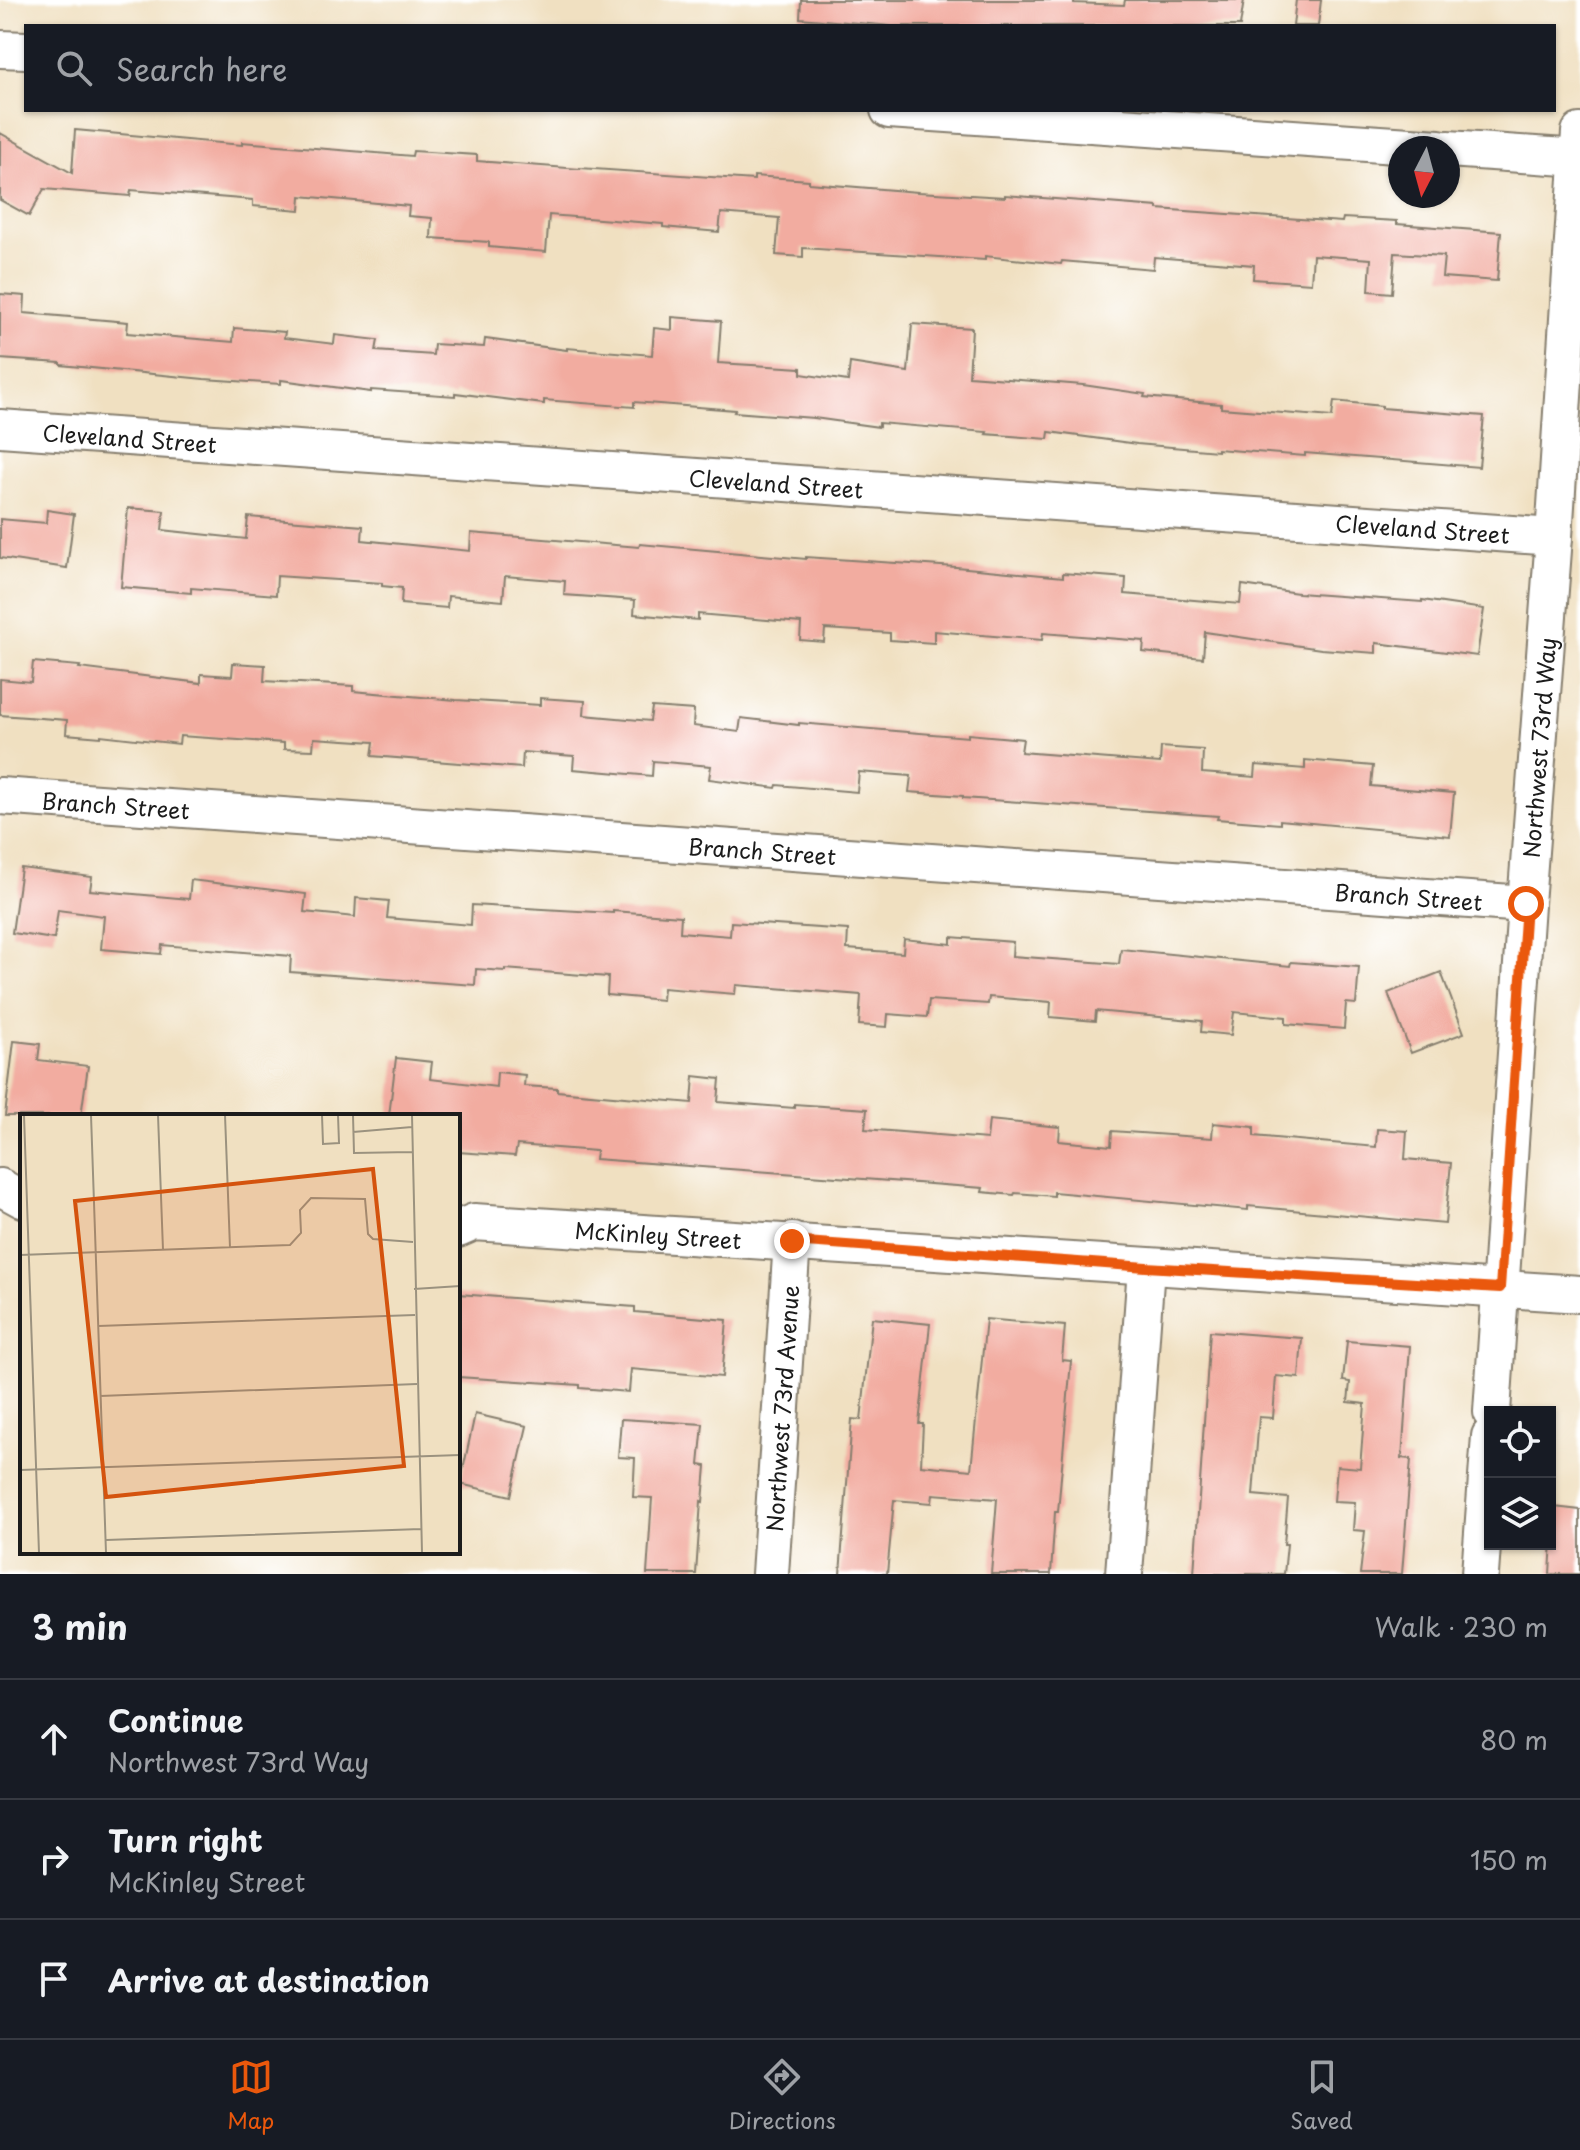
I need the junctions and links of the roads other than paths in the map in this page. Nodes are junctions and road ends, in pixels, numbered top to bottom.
1 (0, 49) edge
2 (24, 50) edge
3 (918, 112) edge
4 (1388, 144) edge
5 (1460, 149) edge
6 (1579, 149) edge
7 (0, 428) edge
8 (1554, 537) junction
9 (0, 796) edge
10 (1526, 904) junction
11 (0, 1187) edge
12 (20, 1198) edge
13 (460, 1228) edge
14 (792, 1241) junction
15 (1146, 1267) junction
16 (1500, 1288) junction
17 (1580, 1294) edge
18 (1492, 1406) edge
19 (1487, 1478) edge
20 (770, 1574) edge
21 (1124, 1574) edge
22 (1480, 1574) edge

1 - 2 street
3 - 4 street
5 - 6 street
6 - 8 street, Northwest 73rd Way
7 - 8 street, Cleveland Street
8 - 10 street, Northwest 73rd Way
9 - 10 street, Branch Street
10 - 16 street, Northwest 73rd Way
11 - 12 street
13 - 14 street, McKinley Street
14 - 15 street, McKinley Street
14 - 20 street, Northwest 73rd Avenue
15 - 16 street, McKinley Street
15 - 21 street
16 - 17 street, McKinley Street
16 - 18 street, Northwest 73rd Way
19 - 22 street

